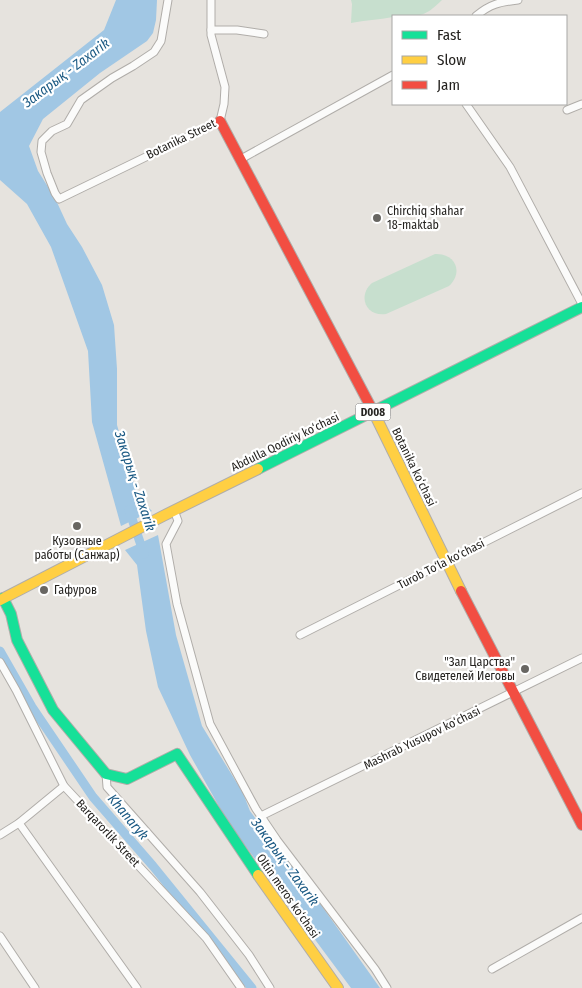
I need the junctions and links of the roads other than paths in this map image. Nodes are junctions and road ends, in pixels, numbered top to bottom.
1 (168, 0) edge
2 (211, 0) edge
3 (518, 0) edge
4 (477, 15) edge
5 (211, 30) junction
6 (264, 34) dead end
7 (392, 76) edge
8 (582, 104) edge
9 (467, 105) edge
10 (567, 110) dead end
11 (220, 121) junction
12 (241, 159) junction
13 (582, 305) edge
14 (374, 412) junction
15 (582, 493) edge
16 (174, 510) junction
17 (446, 561) junction
18 (2, 599) edge
19 (300, 635) dead end
20 (582, 658) edge
21 (0, 662) edge
22 (513, 693) junction
23 (106, 774) junction
24 (64, 786) junction
25 (261, 816) junction
26 (20, 824) junction
27 (582, 826) edge
28 (0, 835) edge
29 (582, 918) edge
30 (0, 936) edge
31 (492, 969) dead end
32 (35, 988) edge
33 (137, 988) edge
34 (241, 988) edge
35 (270, 988) edge
36 (338, 988) edge
37 (387, 988) edge

1 - 11 street, Botanika Street
2 - 5 street, Botanika Street
3 - 4 street
5 - 6 street
5 - 11 street, Botanika Street
7 - 12 street
8 - 10 street
9 - 13 street
11 - 12 street, Botanika ko‘chasi
12 - 14 street, Botanika ko‘chasi
13 - 14 street, Abdulla Qodiriy ko‘chasi / D008
14 - 16 street, Abdulla Qodiriy ko‘chasi / D008
14 - 17 street, Botanika ko‘chasi
15 - 17 street, Turob To‘la ko‘chasi
16 - 18 street, Abdulla Qodiriy ko‘chasi / D008
16 - 25 street
17 - 19 street, Turob To‘la ko‘chasi
17 - 22 street, Botanika ko‘chasi
18 - 23 street
20 - 22 street, Mashrab Yusupov ko‘chasi
21 - 24 street, Barqarorlik Street
22 - 25 street, Mashrab Yusupov ko‘chasi
22 - 27 street, Botanika ko‘chasi
23 - 35 street
23 - 36 street, Oltin meros ko‘chasi
24 - 26 street
24 - 34 street, Barqarorlik Street
25 - 37 street
26 - 28 street
26 - 33 street
29 - 31 street
30 - 32 street

